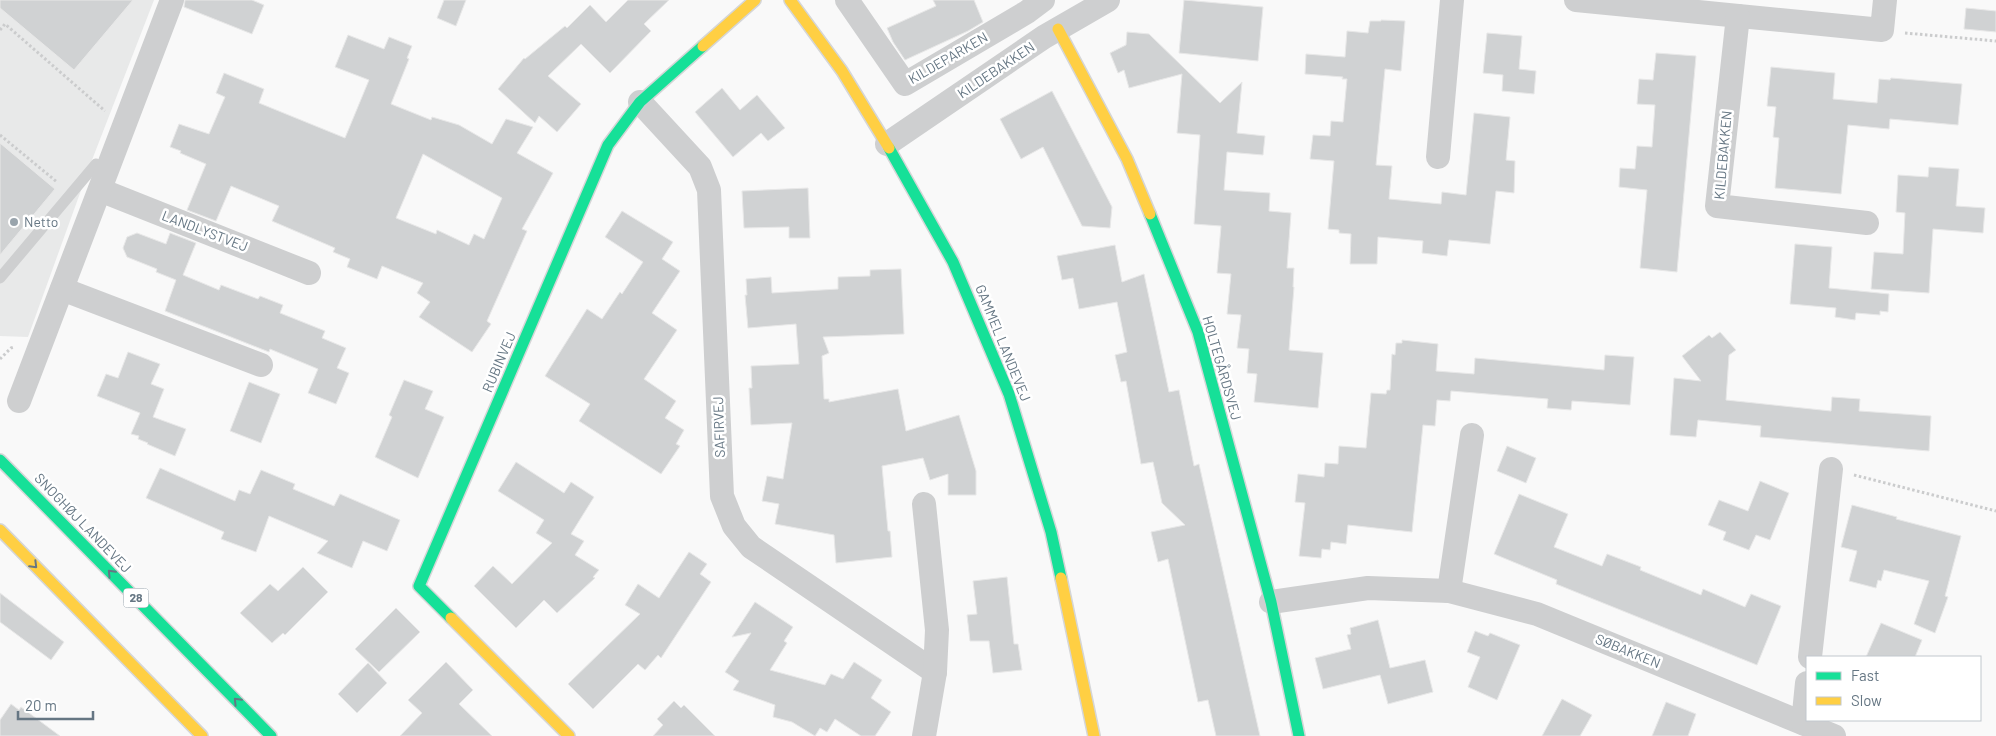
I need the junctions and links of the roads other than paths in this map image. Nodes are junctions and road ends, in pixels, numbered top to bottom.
1 (172, 0) edge
2 (755, 0) edge
3 (790, 0) edge
4 (847, 0) edge
5 (1108, 0) edge
6 (1452, 0) edge
7 (1576, 0) edge
8 (1886, 0) edge
9 (1601, 1) edge
10 (1029, 4) edge
11 (1738, 16) junction
12 (1051, 33) junction
13 (640, 102) junction
14 (887, 144) junction
15 (1438, 157) dead end
16 (96, 164) dead end
17 (100, 190) junction
18 (1867, 223) dead end
19 (309, 272) dead end
20 (0, 278) edge
21 (62, 289) junction
22 (261, 365) dead end
23 (19, 401) dead end
24 (1472, 435) dead end
25 (0, 460) edge
26 (1831, 469) road end
27 (924, 504) dead end
28 (0, 530) edge
29 (1449, 591) junction
30 (1271, 602) junction
31 (1810, 656) edge
32 (935, 672) junction
33 (1806, 693) edge
34 (1803, 723) junction
35 (202, 736) edge
36 (271, 736) edge
37 (569, 736) edge
38 (924, 736) edge
39 (1094, 736) edge
40 (1299, 736) edge
41 (1834, 736) edge

1 - 17 street
2 - 13 street, RUBINVEJ
3 - 14 street, GAMMEL LANDEVEJ
4 - 10 street, KILDEPARKEN
5 - 12 street, KILDEBAKKEN
6 - 15 street
7 - 9 street
8 - 11 street
9 - 11 street
10 - 12 street, KILDEPARKEN
11 - 18 street, KILDEBAKKEN
12 - 14 street, KILDEBAKKEN
12 - 30 street, HOLTEGÅRDSVEJ
13 - 32 street, SAFIRVEJ
13 - 37 street, RUBINVEJ
14 - 39 street, GAMMEL LANDEVEJ
16 - 20 lane
17 - 19 street, LANDLYSTVEJ
17 - 21 street
21 - 22 street
21 - 23 street
24 - 29 street
36 -> 25 street, SNOGHØJ LANDEVEJ / 28
26 - 31 street
27 - 32 street
28 -> 35 street
29 - 30 street, SØBAKKEN
29 - 34 street, SØBAKKEN
30 - 40 street, HOLTEGÅRDSVEJ
32 - 38 street
33 - 34 street
34 - 41 street, SØBAKKEN

